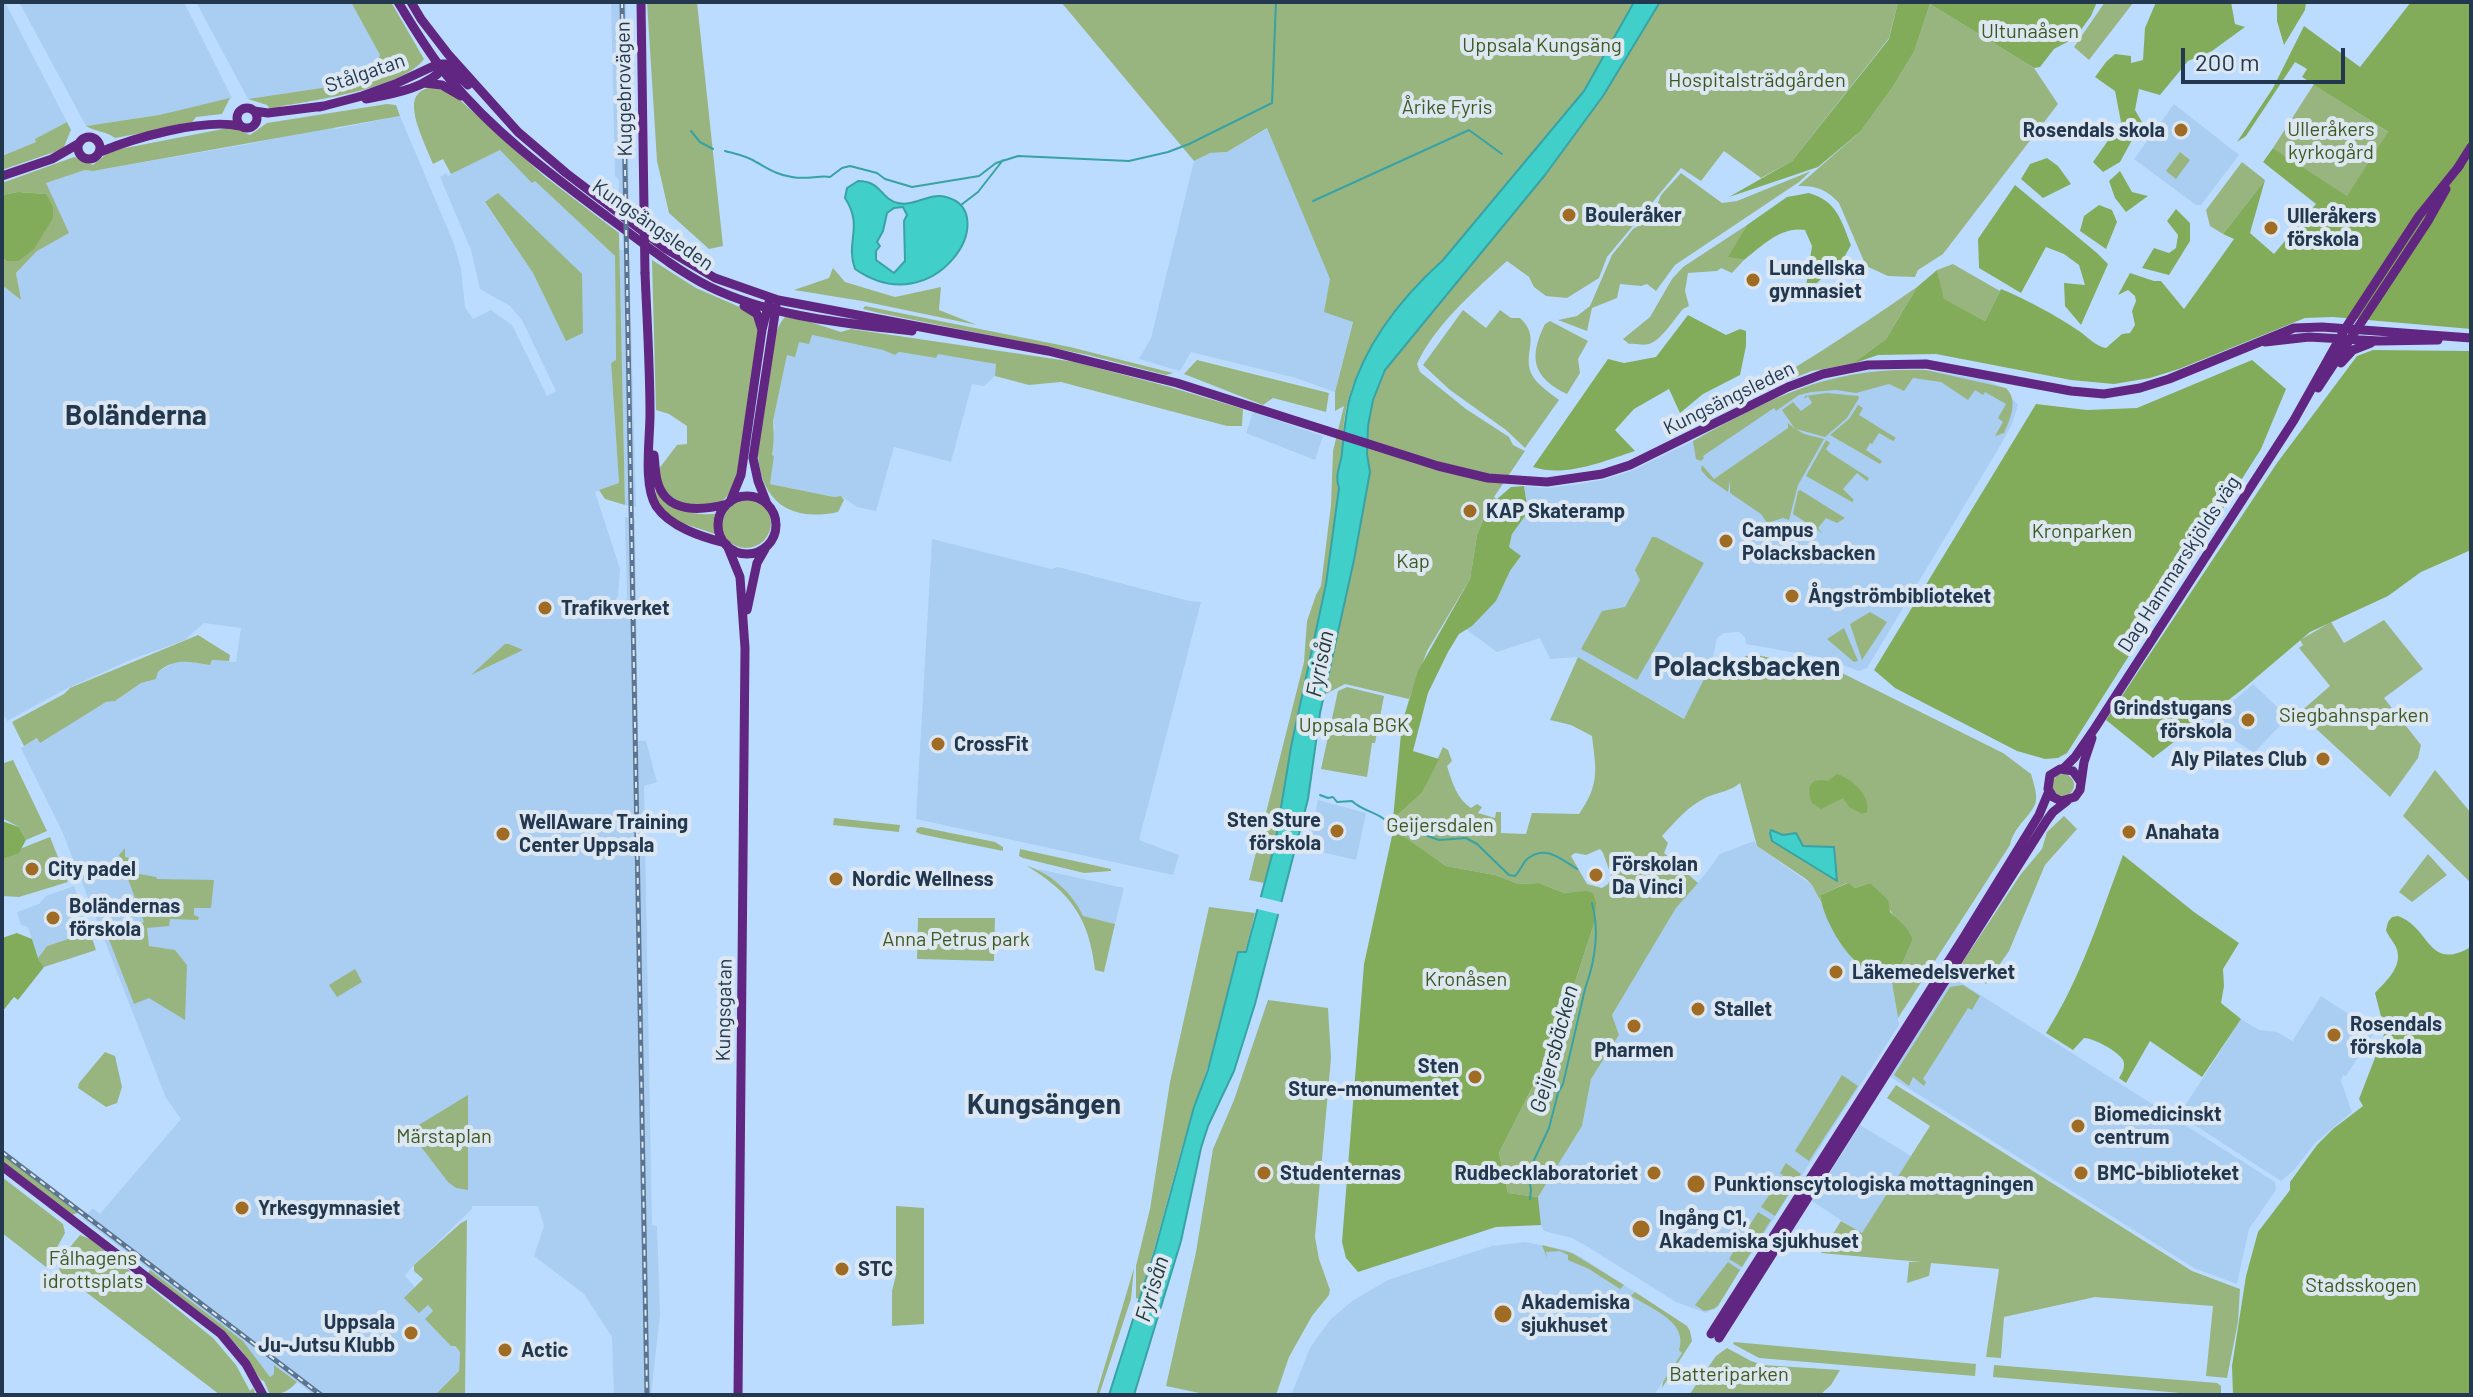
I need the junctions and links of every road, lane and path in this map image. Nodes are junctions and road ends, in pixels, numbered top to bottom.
1 (398, 2) edge
2 (411, 2) edge
3 (641, 2) edge
4 (413, 28) junction
5 (444, 63) junction
6 (421, 78) junction
7 (479, 110) junction
8 (254, 111) junction
9 (291, 112) junction
10 (238, 113) junction
11 (256, 124) junction
12 (200, 126) junction
13 (240, 126) junction
14 (98, 140) junction
15 (129, 141) junction
16 (78, 144) junction
17 (2471, 147) edge
18 (100, 152) junction
19 (80, 155) junction
20 (52, 159) junction
21 (2460, 165) junction
22 (2, 176) edge
23 (712, 288) junction
24 (773, 304) junction
25 (2373, 304) junction
26 (2358, 309) junction
27 (2322, 327) junction
28 (762, 330) junction
29 (2402, 332) junction
30 (2348, 334) junction
31 (2309, 337) junction
32 (2471, 339) edge
33 (2379, 341) junction
34 (2258, 343) junction
35 (2322, 377) junction
36 (650, 415) junction
37 (729, 503) junction
38 (767, 504) junction
39 (726, 544) junction
40 (768, 545) junction
41 (745, 626) junction
42 (2095, 728) junction
43 (2064, 768) junction
44 (2080, 781) junction
45 (2049, 791) junction
46 (2067, 801) junction
47 (2, 1166) edge
48 (262, 1395) edge
49 (738, 1395) edge

1 - 4 main road, Kungsängsleden
2 - 5 main road, Kungsängsleden
3 - 36 main road, Kuggebrovägen, bridge
4 - 5 main road, Kungsängsleden
4 - 6 main road, Stålgatan
5 - 6 main road, Stålgatan
5 - 7 main road, Kungsängsleden
5 - 24 main road, Kungsängsleden
6 - 7 main road, Stålgatan
6 - 9 main road, Stålgatan
7 - 23 main road, Kungsängsleden
8 - 9 main road, Stålgatan
8 - 10 main road
8 - 11 main road
9 - 11 main road, Stålgatan
10 - 12 main road
10 - 13 main road
11 - 13 main road
12 - 13 main road
12 - 15 main road
14 - 15 main road
14 - 16 main road
14 - 18 main road
15 - 18 main road
16 - 19 main road
16 - 20 main road
17 - 21 main road, Dag Hammarskjölds väg
18 - 19 main road
19 - 20 main road
20 - 22 main road
21 - 25 main road, Dag Hammarskjölds väg
21 - 26 main road, Dag Hammarskjölds väg
23 - 24 main road, Kungsängsleden
23 - 28 main road
24 - 28 main road
24 - 34 main road, Kungsängsleden
24 - 38 main road
25 - 29 main road
25 - 30 main road, Dag Hammarskjölds väg
26 - 27 main road
26 - 30 main road, Dag Hammarskjölds väg
27 - 30 main road, Kungsängsleden
27 - 34 main road, Kungsängsleden
28 - 37 main road
29 - 30 main road
29 - 32 main road
30 - 31 main road, Kungsängsleden
30 - 33 main road
30 - 35 main road, Dag Hammarskjölds väg
31 - 34 main road, Kungsängsleden
31 - 35 main road
32 - 33 main road
33 - 35 main road
35 - 42 main road, Dag Hammarskjölds väg
36 - 37 main road, Kuggebrovägen
36 - 39 main road, Kuggebrovägen
37 - 38 main road
37 - 39 main road
38 - 40 main road
39 - 40 main road
39 - 41 main road, Kungsgatan
40 - 41 main road, Kungsgatan
41 - 49 main road, Kungsgatan
42 - 43 main road, Dag Hammarskjölds väg
42 - 44 main road, Dag Hammarskjölds väg
43 - 44 main road
43 - 45 main road
44 - 46 main road
45 - 46 main road
45 - 46 main road
47 - 48 main road

